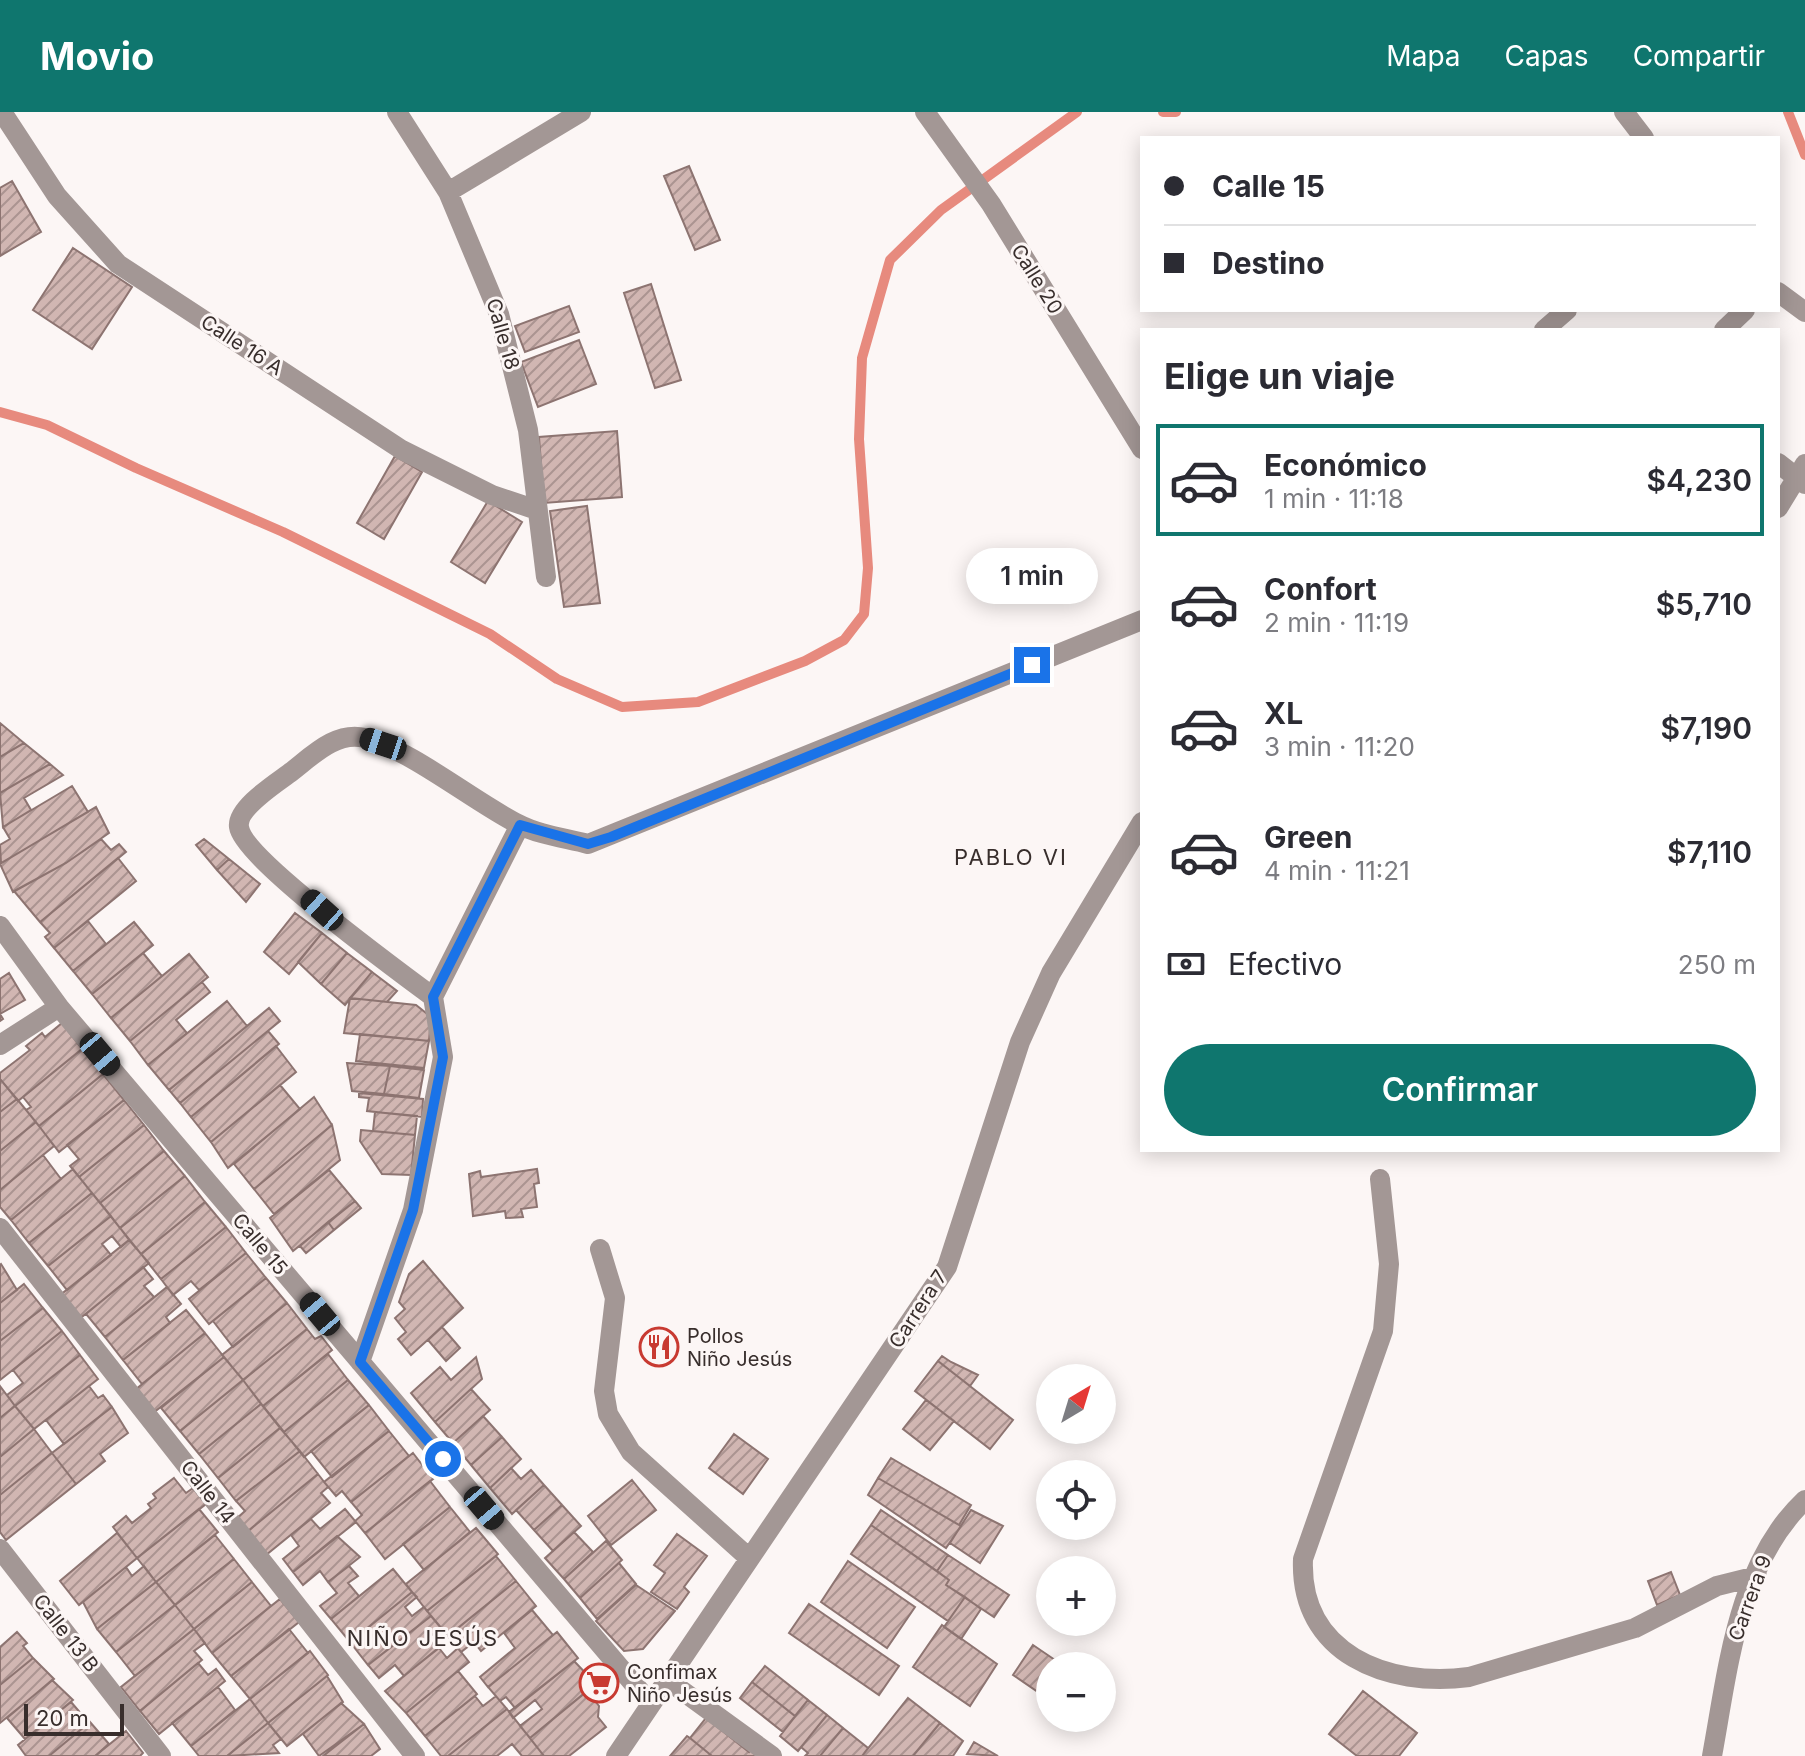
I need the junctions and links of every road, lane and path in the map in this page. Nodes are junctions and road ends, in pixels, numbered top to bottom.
1 (2, 112) edge
2 (397, 112) edge
3 (581, 112) edge
4 (925, 112) edge
5 (1624, 112) edge
6 (1642, 136) edge
7 (448, 192) junction
8 (1780, 293) edge
9 (1565, 312) edge
10 (1743, 312) edge
11 (1805, 312) edge
12 (1546, 328) edge
13 (1726, 328) edge
14 (1140, 446) edge
15 (1780, 464) edge
16 (1802, 475) edge
17 (1780, 505) edge
18 (537, 510) junction
19 (546, 577) dead end
20 (1140, 621) edge
21 (520, 825) junction
22 (1140, 825) edge
23 (0, 926) edge
24 (433, 997) junction
25 (59, 1007) junction
26 (0, 1045) edge
27 (1380, 1179) dead end
28 (0, 1228) edge
29 (600, 1249) dead end
30 (360, 1362) junction
31 (1805, 1500) edge
32 (0, 1549) edge
33 (749, 1558) junction
34 (1757, 1576) junction
35 (666, 1679) junction
36 (650, 1703) junction
37 (161, 1756) edge
38 (415, 1756) edge
39 (616, 1756) edge
40 (772, 1756) edge
41 (1712, 1756) edge

1 - 18 street, Calle 16 A
2 - 7 street, Calle 18
3 - 7 street
4 - 14 street, Calle 20
5 - 6 street
7 - 18 street, Calle 18
8 - 11 street
9 - 12 street
10 - 13 street
15 - 16 street
16 - 17 street
18 - 19 street, Calle 18
20 - 21 street
21 - 24 street
21 - 24 street
22 - 33 street, Carrera 7
23 - 25 street, Calle 15
24 - 30 street
25 - 26 street
25 - 30 street, Calle 15
27 - 34 street
28 - 38 street, Calle 14
29 - 33 street
30 - 36 street, Calle 15
31 - 34 street, Carrera 9
32 - 37 street, Calle 13 B
33 - 35 street, Carrera 7
34 - 41 street, Carrera 9
35 - 36 street, Carrera 7
35 - 40 street
36 - 39 street, Carrera 7

